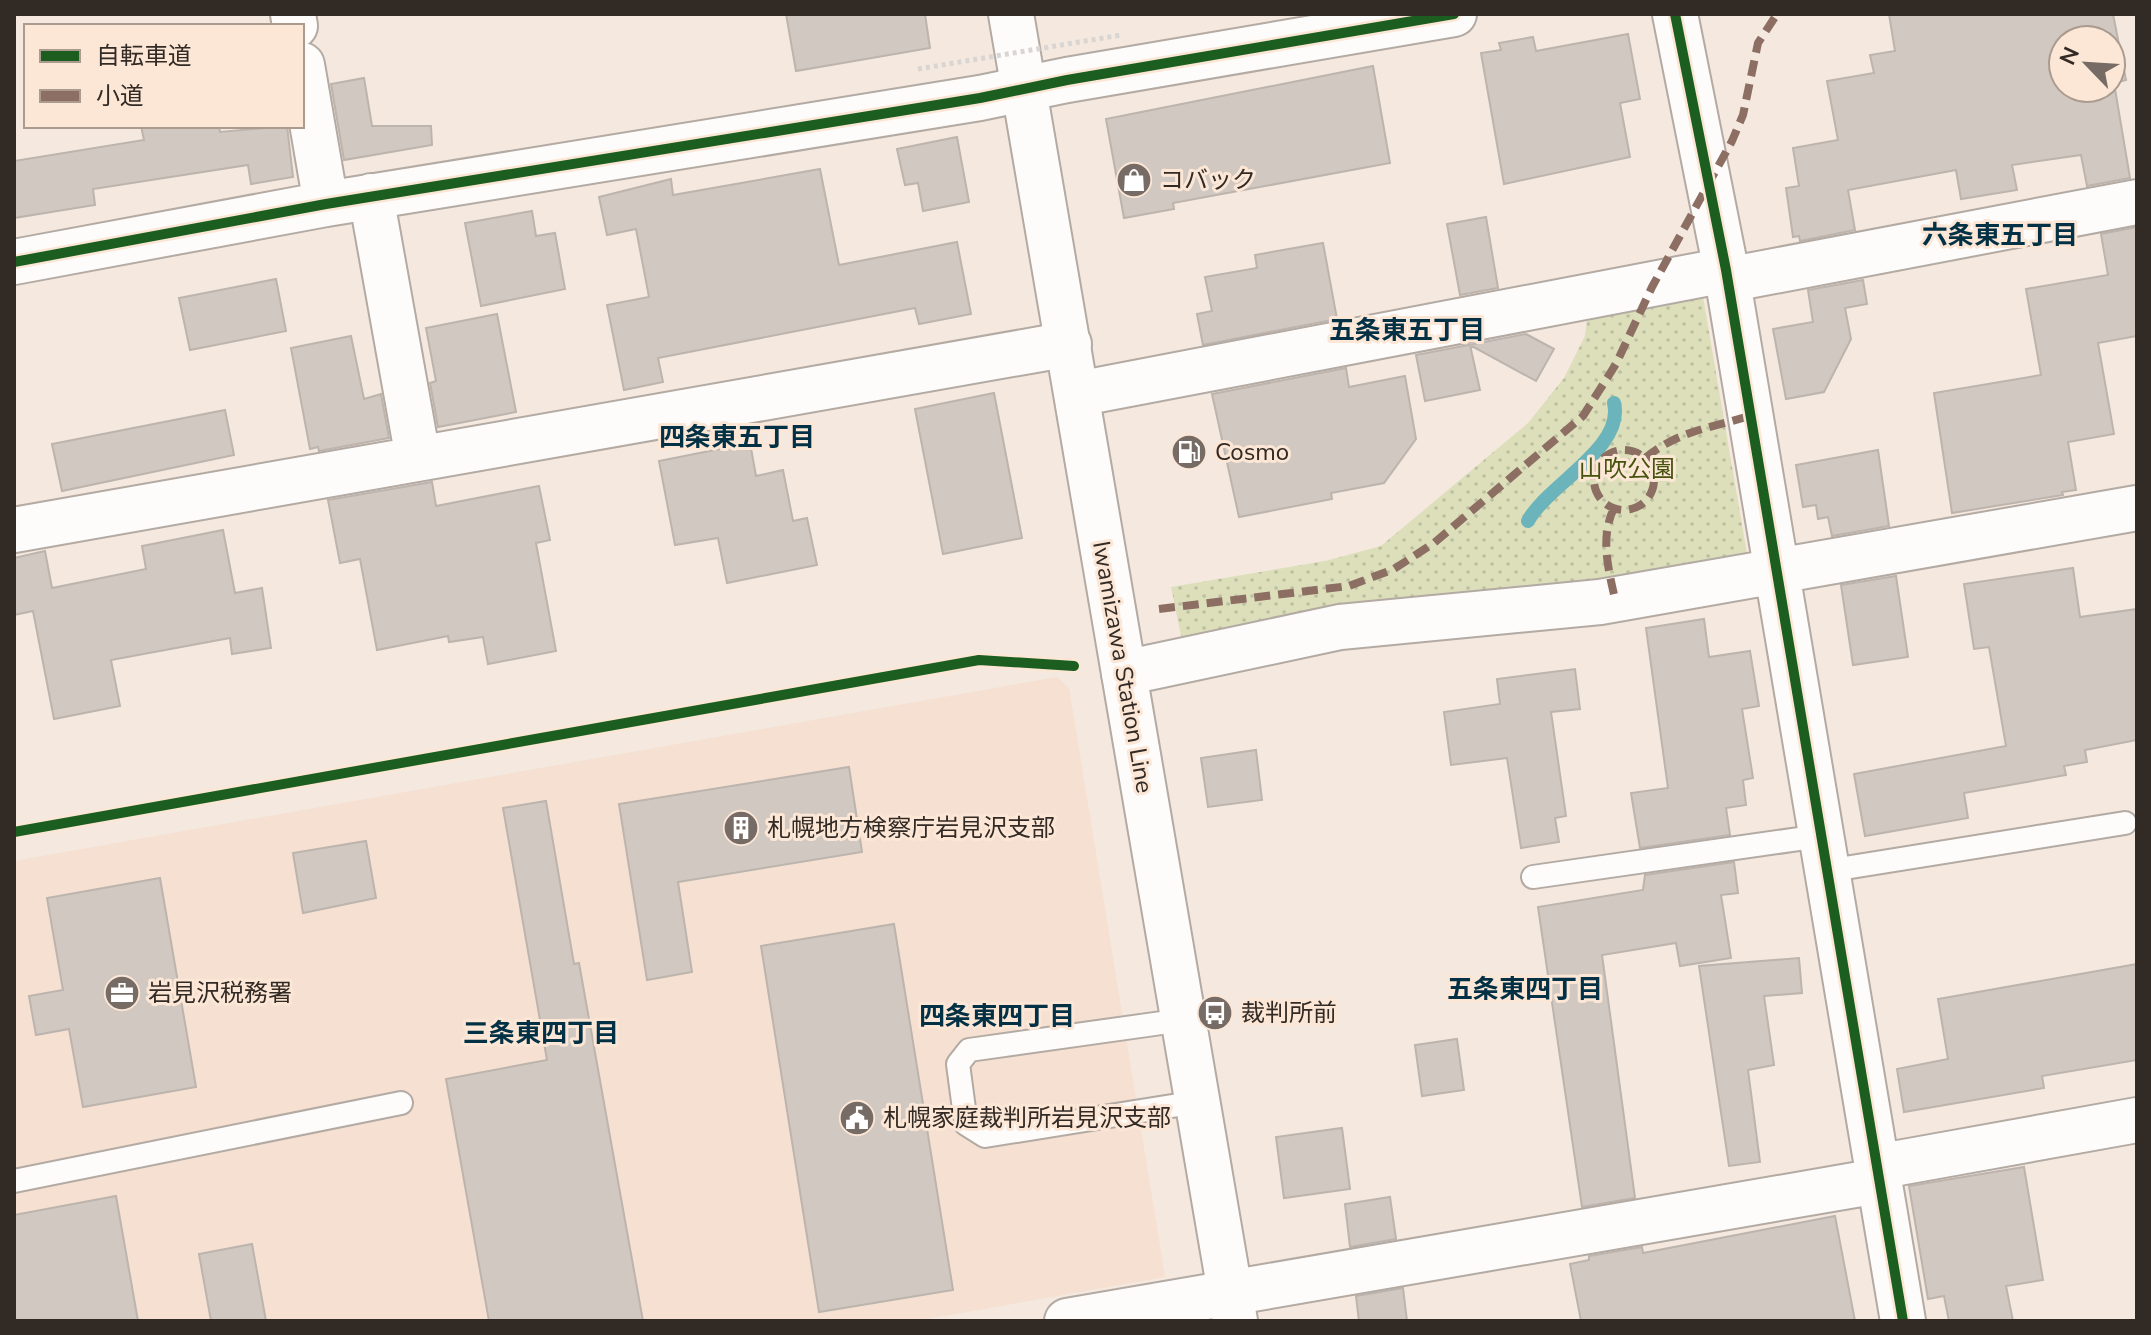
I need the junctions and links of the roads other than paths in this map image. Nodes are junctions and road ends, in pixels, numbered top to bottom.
1 (1011, 14) edge
2 (1454, 14) edge
3 (1675, 14) edge
4 (1364, 22) edge
5 (304, 77) edge
6 (1023, 88) junction
7 (371, 196) junction
8 (2137, 202) edge
9 (326, 204) junction
10 (14, 262) edge
11 (1726, 275) junction
12 (1069, 344) junction
13 (1077, 394) junction
14 (418, 458) junction
15 (2137, 508) edge
16 (14, 530) edge
17 (1775, 569) junction
18 (1124, 673) junction
19 (2125, 823) dead end
20 (1823, 853) junction
21 (1533, 877) dead end
22 (1183, 1020) junction
23 (1197, 1102) junction
24 (401, 1103) dead end
25 (2137, 1120) edge
26 (1877, 1174) junction
27 (14, 1181) edge
28 (1232, 1308) edge
29 (1067, 1321) edge
30 (1903, 1321) edge

1 - 6 street, Iwamizawa Station Line
2 - 4 street
3 - 11 street
4 - 6 street
5 - 9 street
6 - 7 street
6 - 12 street, Iwamizawa Station Line
7 - 9 street
7 - 14 street
8 - 11 street
9 - 10 street
11 - 13 street
11 - 17 street
12 - 13 street, Iwamizawa Station Line
12 - 14 street
13 - 18 street, Iwamizawa Station Line
14 - 16 street
15 - 17 street
17 - 18 street
17 - 20 street
18 - 22 street, Iwamizawa Station Line
19 - 20 lane
20 - 21 lane
20 - 26 street
22 - 23 street, Iwamizawa Station Line
22 - 23 lane
23 - 28 street, Iwamizawa Station Line
24 - 27 lane
25 - 26 street
26 - 28 street
26 - 30 street
28 - 29 street

